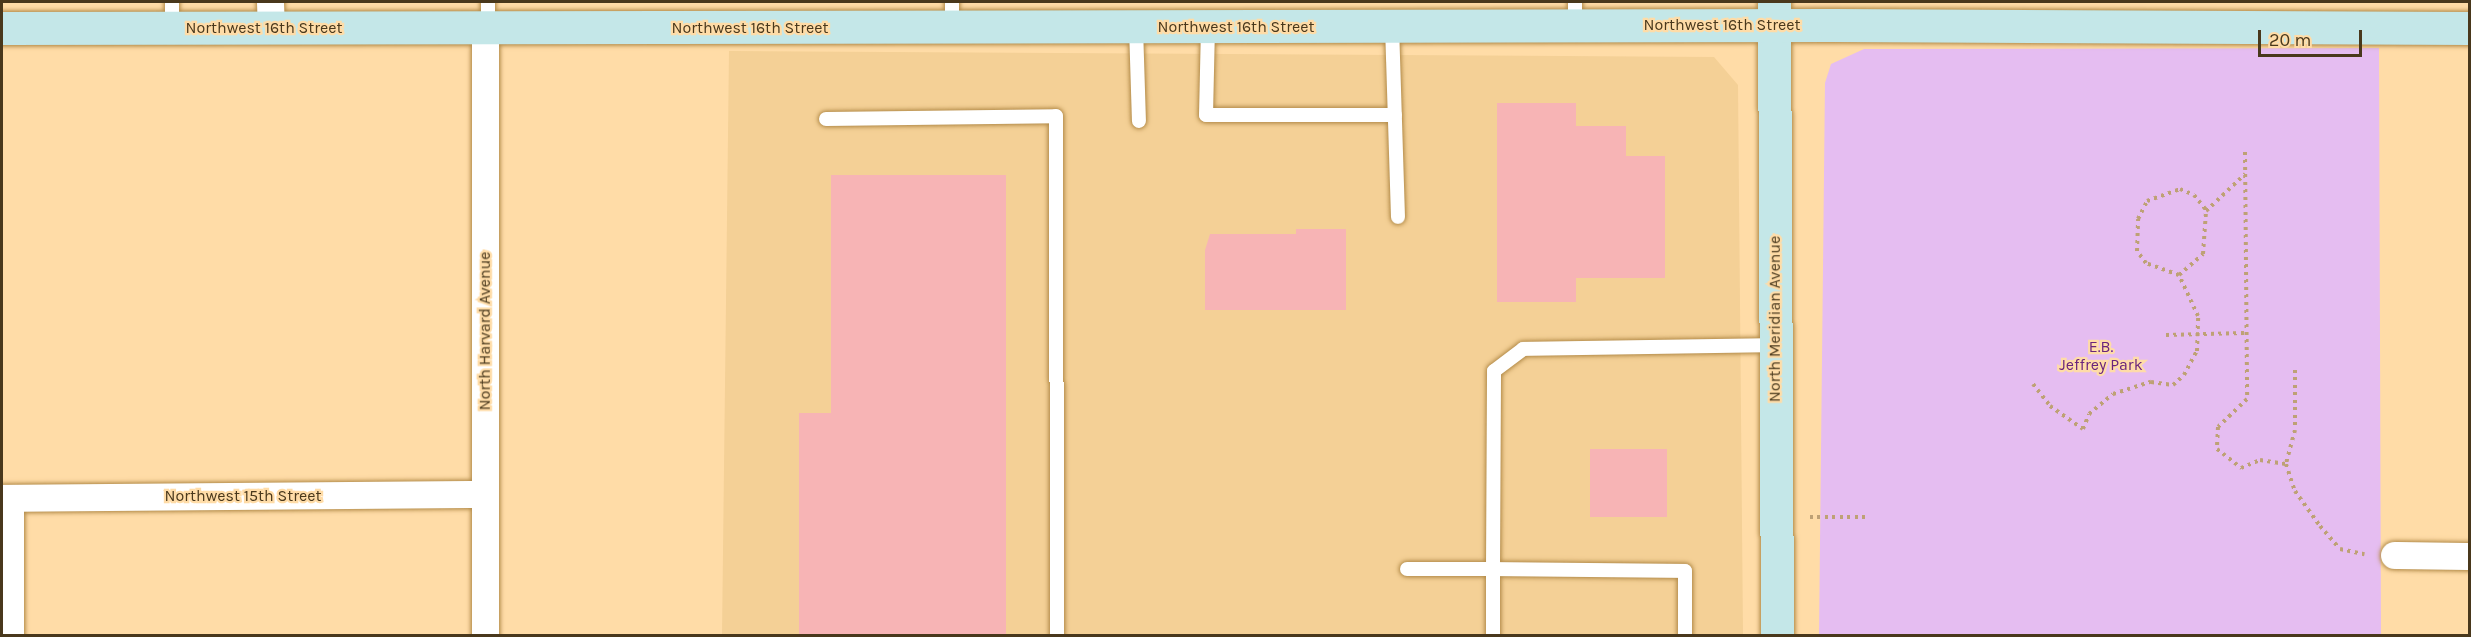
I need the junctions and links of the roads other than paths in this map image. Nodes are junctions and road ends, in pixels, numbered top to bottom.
1 (1774, 13) edge
2 (270, 14) edge
3 (1575, 14) edge
4 (172, 15) edge
5 (952, 15) edge
6 (487, 19) edge
7 (1392, 26) junction
8 (1136, 27) junction
9 (1208, 27) junction
10 (2, 28) edge
11 (2469, 28) edge
12 (1395, 115) junction
13 (826, 119) dead end
14 (1139, 121) dead end
15 (1398, 218) dead end
16 (1775, 345) junction
17 (485, 494) junction
18 (6, 498) edge
19 (2394, 555) road end
20 (2469, 556) edge
21 (1407, 569) dead end
22 (1493, 569) junction
23 (10, 636) edge
24 (485, 636) edge
25 (1057, 636) edge
26 (1493, 636) edge
27 (1685, 636) edge
28 (1777, 636) edge

1 - 3 street, Northwest 16th Street
1 - 11 street, Northwest 16th Street
1 - 16 street, North Meridian Avenue
2 - 4 street, Northwest 16th Street
2 - 6 street, Northwest 16th Street
3 - 7 street, Northwest 16th Street
4 - 10 street, Northwest 16th Street
5 - 6 street, Northwest 16th Street
5 - 8 street, Northwest 16th Street
6 - 17 street, North Harvard Avenue
7 - 9 street, Northwest 16th Street
7 - 12 lane
8 - 9 street, Northwest 16th Street
8 - 14 lane
9 - 12 lane
12 - 15 lane
13 - 25 lane
16 - 22 lane
16 - 28 street, North Meridian Avenue
17 - 18 street, Northwest 15th Street
17 - 24 street, North Harvard Avenue
18 - 23 street
19 - 20 street
21 - 22 lane
22 - 26 lane
22 - 27 lane

